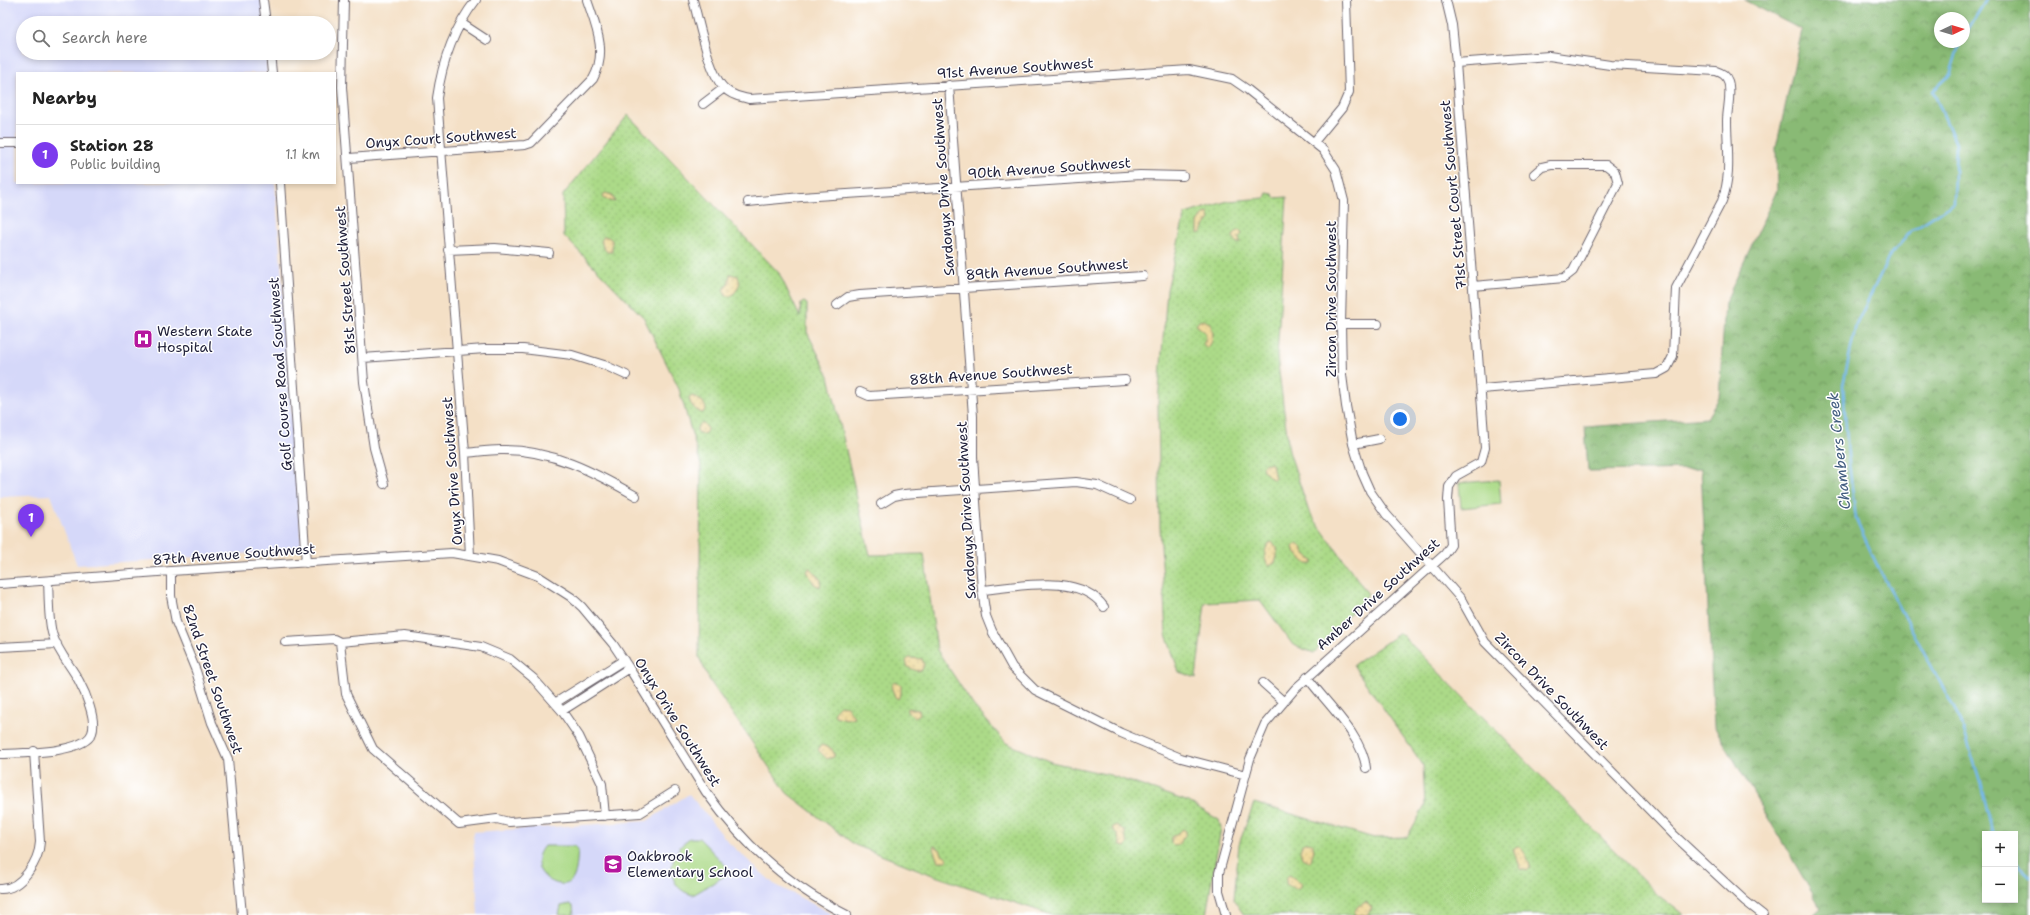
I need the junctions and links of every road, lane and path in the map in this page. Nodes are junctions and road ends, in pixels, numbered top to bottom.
1 (262, 0) edge
2 (344, 0) edge
3 (476, 0) edge
4 (587, 0) edge
5 (693, 0) edge
6 (1346, 0) edge
7 (1446, 0) edge
8 (265, 16) edge
9 (461, 23) junction
10 (488, 40) dead end
11 (271, 60) edge
12 (1456, 63) junction
13 (272, 72) edge
14 (949, 86) junction
15 (724, 88) junction
16 (703, 104) dead end
17 (1314, 142) junction
18 (0, 143) edge
19 (16, 143) edge
20 (440, 151) junction
21 (349, 158) junction
22 (1534, 174) dead end
23 (1183, 176) dead end
24 (280, 184) edge
25 (956, 188) junction
26 (748, 202) dead end
27 (448, 250) junction
28 (549, 253) dead end
29 (1142, 276) dead end
30 (1474, 286) junction
31 (964, 288) junction
32 (837, 305) dead end
33 (1341, 324) junction
34 (1378, 324) dead end
35 (456, 352) junction
36 (363, 358) junction
37 (626, 375) dead end
38 (1125, 380) dead end
39 (971, 388) junction
40 (1482, 389) junction
41 (860, 392) dead end
42 (1379, 439) dead end
43 (1353, 444) junction
44 (465, 453) junction
45 (384, 484) dead end
46 (975, 490) junction
47 (636, 496) dead end
48 (1130, 500) dead end
49 (881, 504) dead end
50 (470, 556) junction
51 (306, 563) junction
52 (1432, 566) junction
53 (171, 571) junction
54 (48, 581) junction
55 (0, 584) edge
56 (982, 590) junction
57 (1104, 606) dead end
58 (285, 642) dead end
59 (340, 642) junction
60 (57, 644) junction
61 (0, 647) edge
62 (624, 660) junction
63 (629, 668) junction
64 (1307, 677) junction
65 (1263, 683) dead end
66 (1283, 701) junction
67 (555, 703) junction
68 (562, 711) junction
69 (34, 752) junction
70 (0, 754) edge
71 (1366, 768) dead end
72 (1246, 775) junction
73 (675, 791) dead end
74 (605, 816) junction
75 (0, 889) edge
76 (242, 915) edge
77 (847, 915) edge
78 (1226, 915) edge
79 (1763, 915) edge

1 - 8 street
2 - 21 street, 81st Street Southwest
3 - 9 street, Onyx Drive Southwest
4 - 20 street, Onyx Court Southwest
5 - 15 street
6 - 17 street
7 - 12 street, 71st Street Court Southwest
9 - 10 street
9 - 20 street, Onyx Drive Southwest
11 - 13 street
12 - 30 street, 71st Street Court Southwest
12 - 40 street
14 - 15 street, 91st Avenue Southwest
14 - 17 street, 91st Avenue Southwest
14 - 25 street, Sardonyx Drive Southwest
15 - 16 street
17 - 33 street, Zircon Drive Southwest
18 - 19 street
20 - 21 street, Onyx Court Southwest
20 - 27 street, Onyx Drive Southwest
21 - 36 street, 81st Street Southwest
22 - 30 street
23 - 25 street, 90th Avenue Southwest
24 - 51 street, Golf Course Road Southwest
25 - 26 street, 90th Avenue Southwest
25 - 31 street, Sardonyx Drive Southwest
27 - 28 street
27 - 35 street, Onyx Drive Southwest
29 - 31 street, 89th Avenue Southwest
30 - 40 street, 71st Street Court Southwest
31 - 32 street, 89th Avenue Southwest
31 - 39 street, Sardonyx Drive Southwest
33 - 34 street
33 - 43 street, Zircon Drive Southwest
35 - 36 street
35 - 37 street
35 - 44 street, Onyx Drive Southwest
36 - 45 street, 81st Street Southwest
38 - 39 street, 88th Avenue Southwest
39 - 41 street, 88th Avenue Southwest
39 - 46 street, Sardonyx Drive Southwest
40 - 52 street, Amber Drive Southwest
42 - 43 street
43 - 52 street, Zircon Drive Southwest
44 - 47 street
44 - 50 street, Onyx Drive Southwest
46 - 48 street
46 - 49 street
46 - 56 street, Sardonyx Drive Southwest
50 - 51 street, 87th Avenue Southwest
50 - 62 street, Onyx Drive Southwest
51 - 53 street, 87th Avenue Southwest
52 - 64 street, Amber Drive Southwest
52 - 79 street, Zircon Drive Southwest
53 - 54 street, 87th Avenue Southwest
53 - 76 street, 82nd Street Southwest
54 - 55 street, 87th Avenue Southwest
54 - 60 street
56 - 57 street
56 - 72 street, Sardonyx Drive Southwest
58 - 59 street
59 - 67 street
59 - 74 street
60 - 61 street
60 - 69 street
62 - 63 street, Onyx Drive Southwest
62 - 67 street
63 - 68 street
63 - 77 street, Onyx Drive Southwest
64 - 66 street, Amber Drive Southwest
64 - 71 street
65 - 66 street
66 - 72 street, Amber Drive Southwest
67 - 68 street
68 - 74 street
69 - 70 street
69 - 75 street
72 - 78 street, Amber Drive Southwest
73 - 74 street

